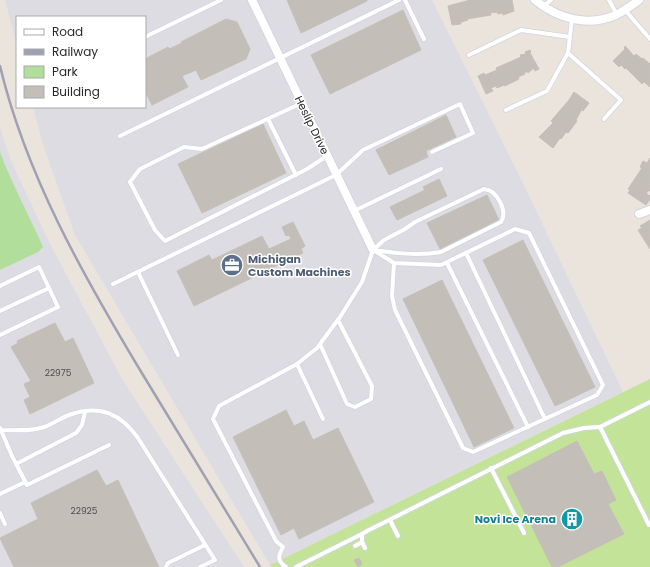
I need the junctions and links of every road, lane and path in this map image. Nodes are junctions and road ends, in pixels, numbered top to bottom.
1 (221, 0) edge
2 (252, 0) edge
3 (399, 0) edge
4 (405, 0) edge
5 (535, 0) edge
6 (551, 0) edge
7 (609, 0) edge
8 (639, 0) edge
9 (543, 6) junction
10 (625, 9) junction
11 (616, 15) junction
12 (572, 18) junction
13 (146, 37) edge
14 (570, 37) junction
15 (424, 38) dead end
16 (650, 39) edge
17 (568, 53) junction
18 (469, 56) dead end
19 (280, 59) junction
20 (302, 104) junction
21 (506, 110) dead end
22 (268, 119) junction
23 (604, 120) dead end
24 (120, 136) dead end
25 (432, 152) dead end
26 (327, 156) junction
27 (441, 170) dead end
28 (296, 175) junction
29 (336, 175) junction
30 (650, 210) edge
31 (354, 211) junction
32 (639, 214) dead end
33 (373, 250) junction
34 (466, 253) junction
35 (447, 262) junction
36 (394, 263) junction
37 (138, 272) junction
38 (113, 284) dead end
39 (0, 286) edge
40 (49, 288) junction
41 (0, 311) edge
42 (338, 320) junction
43 (0, 335) edge
44 (320, 344) junction
45 (178, 355) dead end
46 (297, 364) junction
47 (650, 402) edge
48 (86, 412) junction
49 (323, 419) dead end
50 (546, 419) junction
51 (528, 427) junction
52 (600, 427) junction
53 (0, 429) edge
54 (109, 445) dead end
55 (16, 464) junction
56 (491, 468) junction
57 (25, 482) junction
58 (0, 494) edge
59 (0, 513) edge
60 (390, 520) junction
61 (5, 524) dead end
62 (650, 524) edge
63 (524, 533) dead end
64 (362, 534) junction
65 (398, 536) dead end
66 (362, 542) junction
67 (205, 545) junction
68 (355, 546) dead end
69 (365, 548) dead end
70 (166, 567) edge
71 (200, 567) edge
72 (286, 567) edge
73 (296, 567) edge

1 - 13 lane
2 - 19 street, Heslip Drive
3 - 19 lane
4 - 15 lane
5 - 9 street
6 - 9 lane
7 - 11 lane
8 - 10 street
9 - 12 street
10 - 11 street
10 - 16 lane
11 - 12 street
12 - 14 lane
14 - 17 lane
14 - 18 lane
17 - 21 lane
17 - 23 lane
19 - 20 street, Heslip Drive
19 - 24 lane
20 - 22 lane
20 - 26 street, Heslip Drive
22 - 28 lane
22 - 28 lane
25 - 29 lane
26 - 28 lane
26 - 29 street, Heslip Drive
27 - 31 lane
29 - 31 street, Heslip Drive
29 - 37 lane
30 - 32 street
31 - 33 street, Heslip Drive
33 - 33 lane
33 - 36 lane
33 - 42 lane
34 - 35 lane
34 - 50 lane
34 - 50 lane
35 - 36 lane
35 - 51 lane
36 - 51 lane
37 - 38 lane
37 - 45 lane
39 - 40 lane
40 - 41 lane
40 - 43 lane
42 - 44 lane
42 - 44 lane
44 - 46 lane
46 - 49 lane
46 - 72 lane
47 - 52 lane
48 - 53 lane
48 - 55 lane
48 - 67 lane
50 - 51 lane
52 - 56 lane
52 - 62 lane
53 - 55 lane
54 - 57 lane
55 - 57 lane
56 - 60 lane
56 - 63 lane
57 - 58 lane
59 - 61 lane
60 - 64 lane
60 - 65 lane
64 - 66 lane
64 - 73 lane
66 - 68 lane
66 - 69 lane
67 - 70 lane
67 - 71 lane

